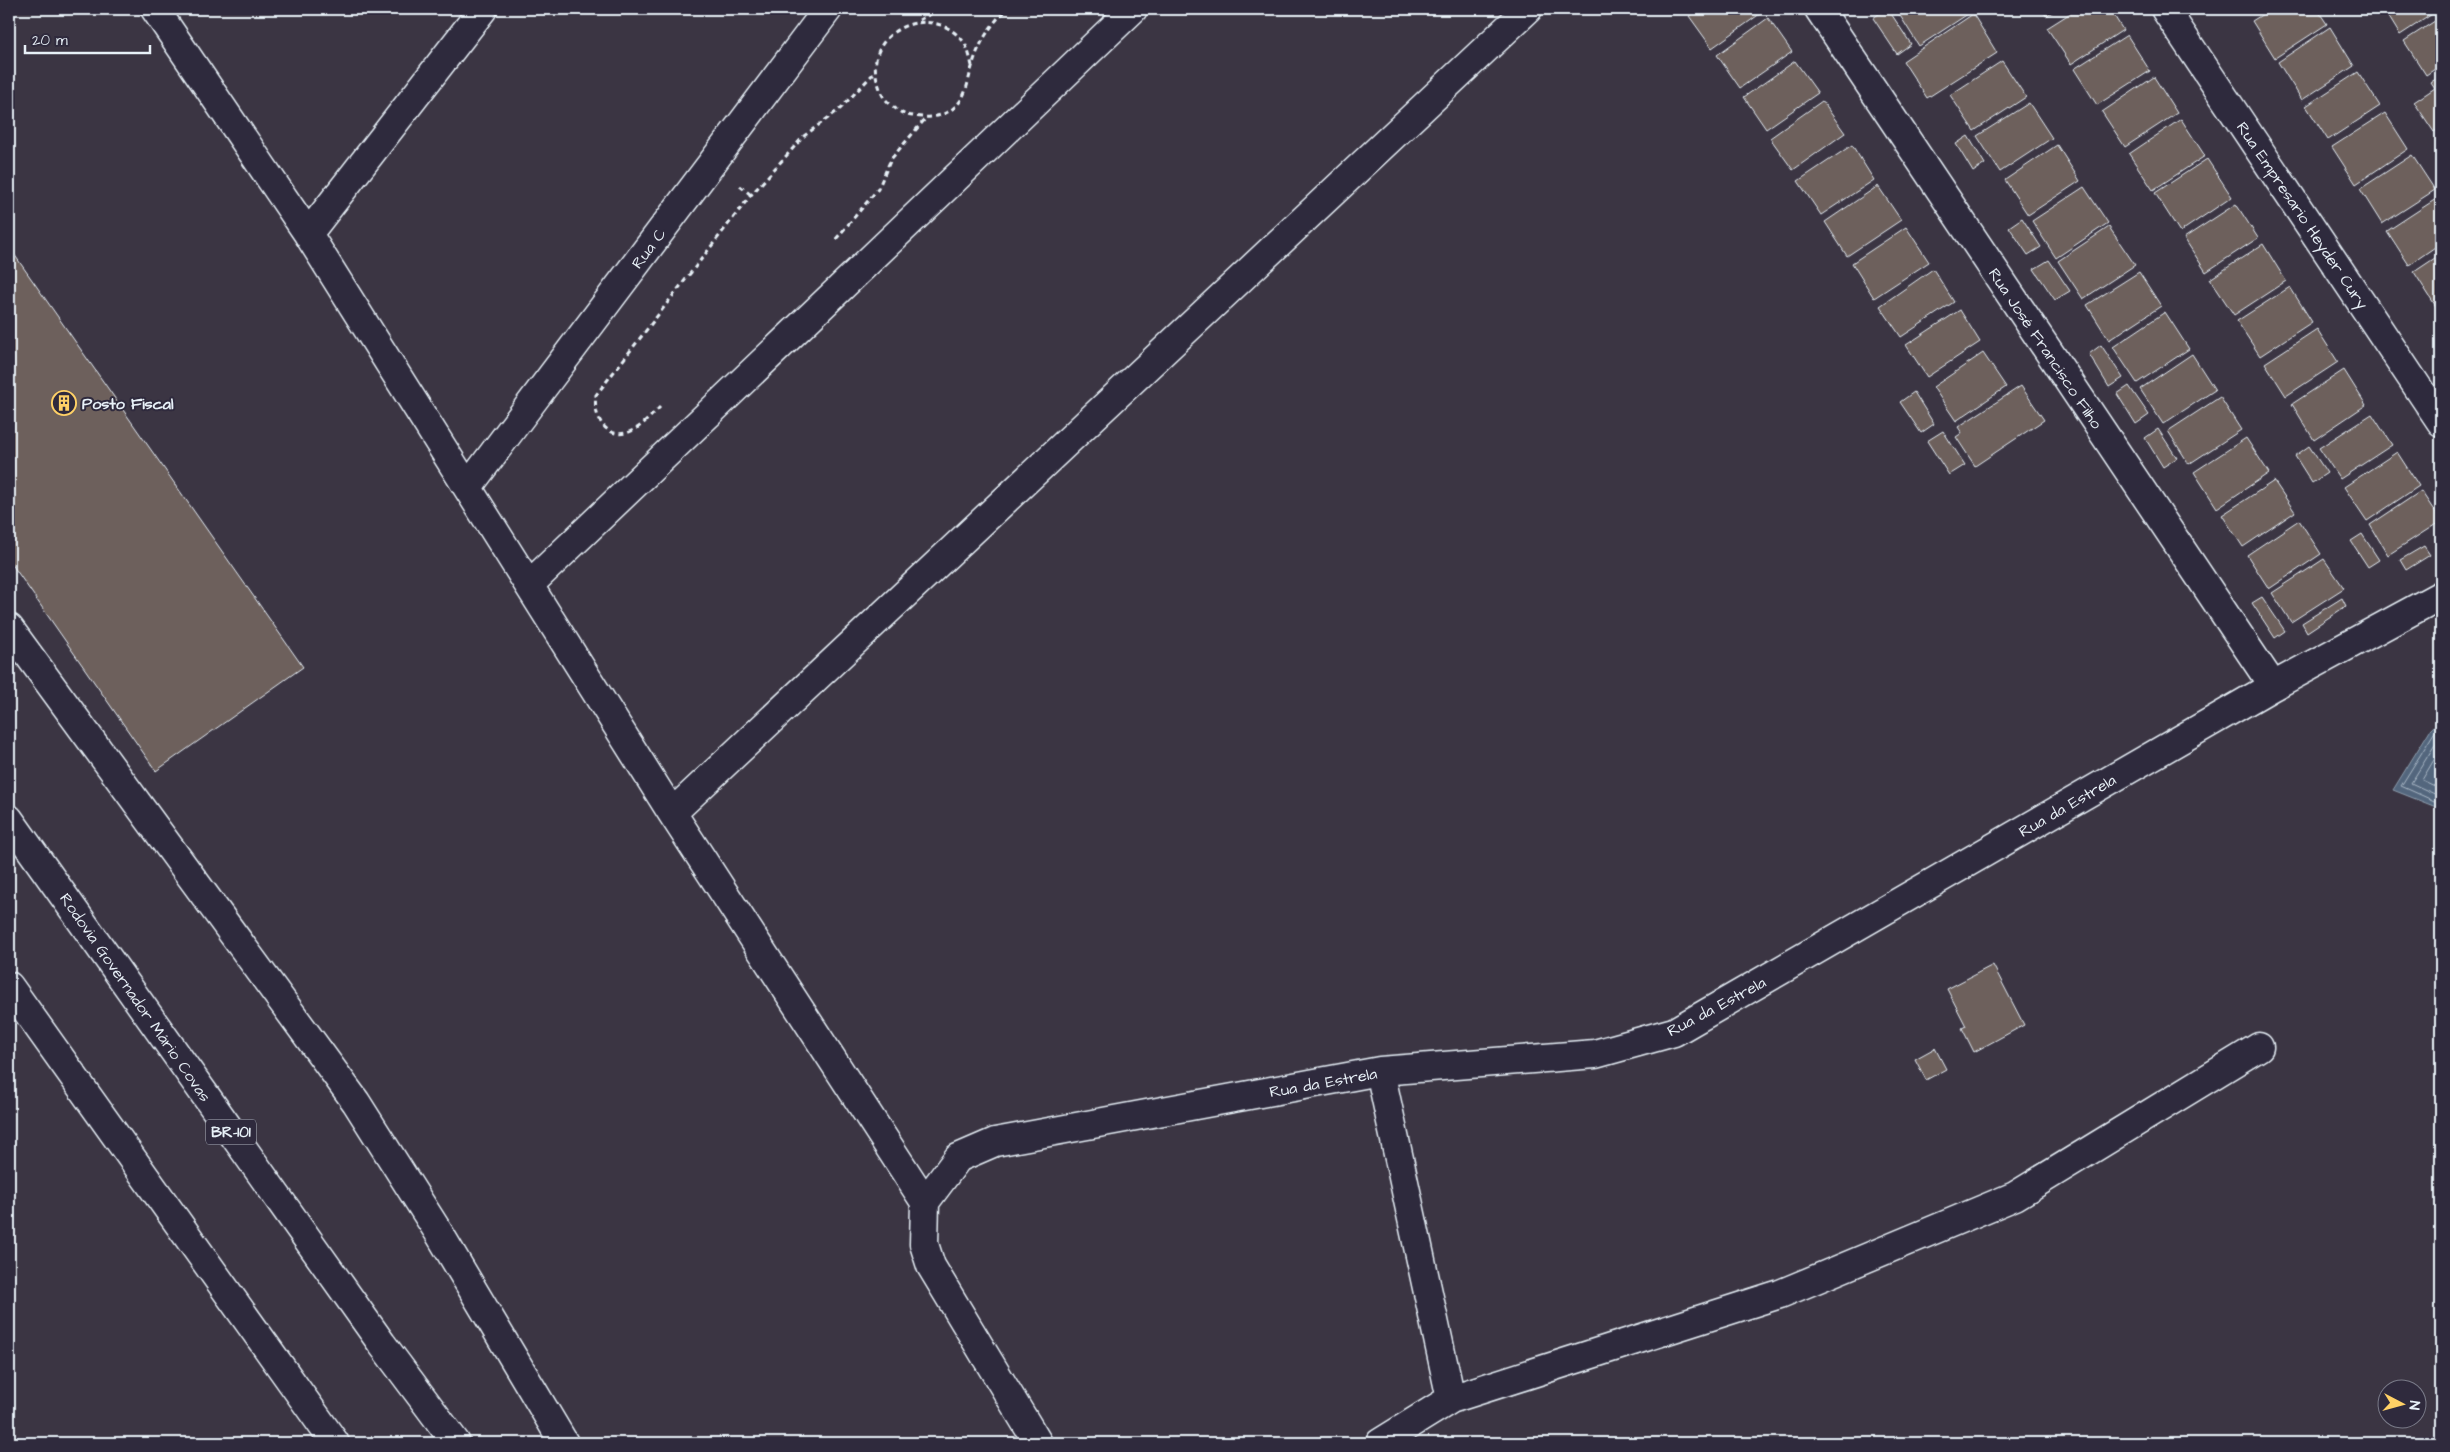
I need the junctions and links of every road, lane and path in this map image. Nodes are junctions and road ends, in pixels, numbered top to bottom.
1 (155, 9) edge
2 (483, 9) edge
3 (828, 9) edge
4 (940, 9) edge
5 (1007, 9) edge
6 (1133, 9) edge
7 (1528, 9) edge
8 (1819, 9) edge
9 (2165, 9) edge
10 (920, 20) junction
11 (972, 66) junction
12 (874, 73) junction
13 (926, 118) junction
14 (308, 234) junction
15 (834, 242) dead end
16 (665, 402) dead end
17 (2441, 422) edge
18 (468, 487) junction
19 (529, 585) junction
20 (2441, 595) edge
21 (9, 628) edge
22 (2273, 686) junction
23 (672, 813) junction
24 (9, 819) edge
25 (9, 986) edge
26 (2259, 1047) dead end
27 (1380, 1071) junction
28 (925, 1202) junction
29 (1451, 1399) junction
30 (335, 1443) edge
31 (456, 1443) edge
32 (564, 1443) edge
33 (1038, 1443) edge
34 (1380, 1443) edge

1 - 14 main road
2 - 14 main road
3 - 18 main road, Rua C
4 - 10 path
5 - 11 path
6 - 19 main road
7 - 23 main road
8 - 22 main road, Rua José Francisco Filho
9 - 17 main road, Rua Empresario Heyder Cury
10 - 11 path
10 - 12 path
11 - 13 path
12 - 13 path
12 - 16 path
13 - 15 path
14 - 18 main road
18 - 19 main road
19 - 23 main road
20 - 22 main road, Rua da Estrela
21 - 32 main road
22 - 27 main road, Rua da Estrela
23 - 28 main road
24 - 31 main road, Rodovia Governador Mário Covas / BR-101
25 - 30 main road
26 - 29 main road
27 - 28 main road, Rua da Estrela
27 - 29 main road
28 - 33 main road
29 - 34 main road

